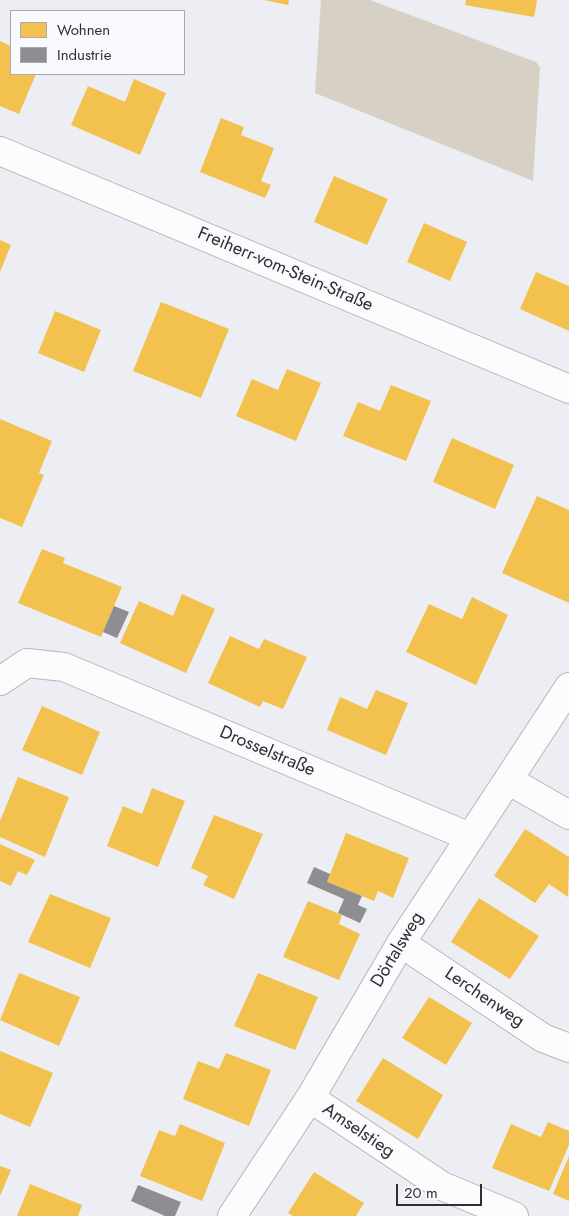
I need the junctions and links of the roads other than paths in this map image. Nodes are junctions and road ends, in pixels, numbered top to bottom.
1 (0, 151) edge
2 (569, 389) edge
3 (0, 681) edge
4 (569, 687) edge
5 (508, 780) junction
6 (569, 815) edge
7 (470, 837) junction
8 (401, 943) junction
9 (569, 1048) edge
10 (310, 1098) junction
11 (232, 1216) edge
12 (514, 1216) edge

1 - 2 street, Freiherr-vom-Stein-Straße
3 - 7 street, Drosselstraße
4 - 5 street, Dörtalsweg
5 - 6 street
5 - 7 street, Dörtalsweg
7 - 8 street, Dörtalsweg
8 - 9 street, Lerchenweg
8 - 10 street, Dörtalsweg
10 - 11 street, Dörtalsweg
10 - 12 street, Amselstieg

